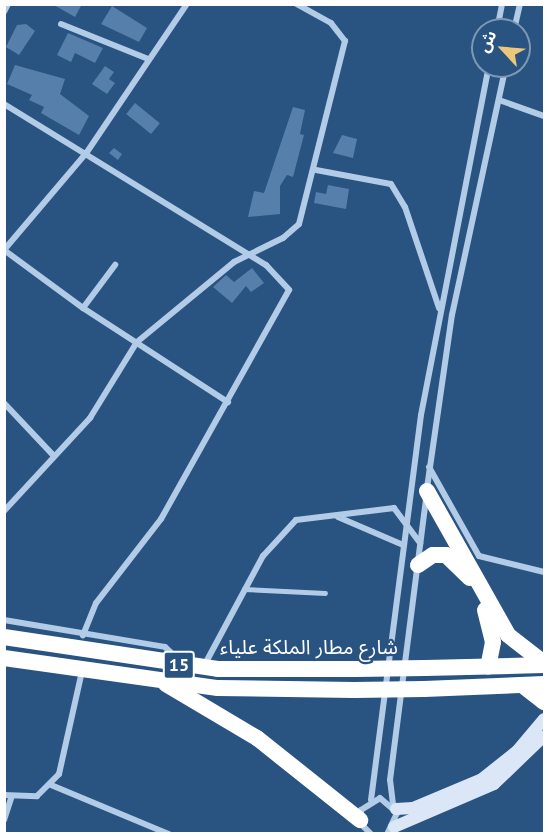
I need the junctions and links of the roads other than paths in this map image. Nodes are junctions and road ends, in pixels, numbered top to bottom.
1 (8, 4) edge
2 (187, 4) edge
3 (297, 4) edge
4 (4, 12) edge
5 (61, 24) dead end
6 (148, 59) junction
7 (487, 78) edge
8 (504, 78) edge
9 (499, 100) junction
10 (4, 104) edge
11 (544, 116) edge
12 (87, 152) junction
13 (316, 170) junction
14 (4, 250) edge
15 (246, 255) junction
16 (115, 265) dead end
17 (83, 308) junction
18 (440, 309) junction
19 (137, 342) junction
20 (228, 402) junction
21 (4, 403) edge
22 (54, 456) junction
23 (429, 467) junction
24 (426, 491) junction
25 (4, 512) edge
26 (338, 517) junction
27 (405, 518) junction
28 (420, 543) junction
29 (403, 545) junction
30 (418, 565) junction
31 (544, 572) edge
32 (244, 590) junction
33 (325, 593) dead end
34 (4, 620) edge
35 (83, 635) junction
36 (4, 637) edge
37 (4, 658) edge
38 (544, 664) edge
39 (183, 665) junction
40 (203, 667) junction
41 (488, 667) junction
42 (82, 670) junction
43 (163, 681) junction
44 (544, 684) edge
45 (522, 685) junction
46 (544, 702) edge
47 (544, 718) edge
48 (544, 736) edge
49 (51, 785) junction
50 (8, 795) edge
51 (371, 800) junction
52 (394, 807) junction
53 (4, 820) edge
54 (363, 830) edge
55 (391, 830) edge
56 (170, 834) edge

1 - 4 street
2 - 6 street
3 - 13 street
5 - 6 street
6 - 12 street
7 - 18 street
8 - 9 street
9 - 11 street
9 - 23 street
10 - 12 street
12 - 14 street
12 - 15 street
13 - 15 street
13 - 18 street
14 - 17 street
15 - 19 street
15 - 20 street
16 - 17 street
17 - 19 street
18 - 27 street
19 - 20 street
19 - 22 street
20 - 35 street
21 - 22 street
22 - 25 street
23 - 24 street
23 - 31 street
24 - 28 street
24 - 38 highway
26 - 27 street
26 - 29 street
26 - 32 street
27 - 28 street
27 - 29 street
28 - 30 street
29 - 51 street
30 - 41 highway
30 - 52 street
32 - 33 lane
32 - 40 street
34 - 35 street
35 - 39 street
36 - 39 highway, شارع مطار الملكة علياء / 15
37 - 42 highway, 15
38 - 41 highway, شارع مطار الملكة علياء / 15
39 - 40 highway, شارع مطار الملكة علياء / 15
40 - 41 highway, شارع مطار الملكة علياء / 15, bridge
42 - 43 highway, 15
42 - 49 street
43 - 45 highway, 15, bridge
43 - 54 highway
44 - 45 highway, 15
45 - 46 highway
47 - 52 street
48 - 55 street
49 - 50 street
49 - 56 street
50 - 53 street
51 - 52 street
51 - 54 street
52 - 55 street

